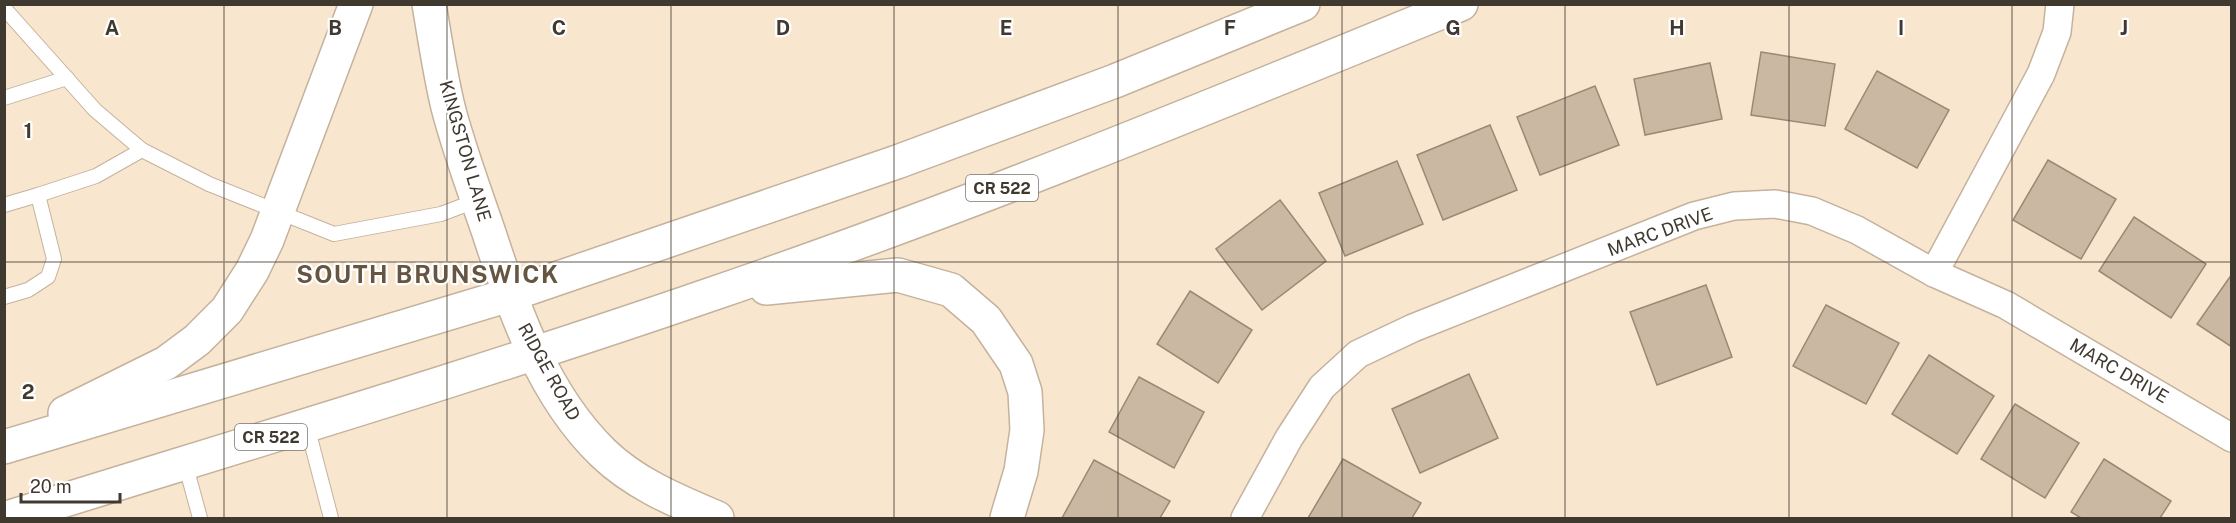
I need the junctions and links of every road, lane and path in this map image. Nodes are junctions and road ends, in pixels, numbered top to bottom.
1 (356, 4) edge
2 (429, 4) edge
3 (1304, 4) edge
4 (1461, 4) edge
5 (2060, 4) edge
6 (4, 8) edge
7 (67, 78) junction
8 (4, 98) edge
9 (142, 150) junction
10 (38, 195) junction
11 (478, 200) junction
12 (4, 205) edge
13 (277, 211) junction
14 (1934, 273) junction
15 (509, 295) junction
16 (710, 295) junction
17 (4, 297) edge
18 (535, 352) junction
19 (307, 426) junction
20 (2232, 438) edge
21 (4, 439) edge
22 (4, 447) edge
23 (185, 463) junction
24 (7, 519) edge
25 (200, 519) edge
26 (331, 519) edge
27 (717, 519) edge
28 (1007, 519) edge
29 (1245, 519) edge

1 - 13 main road
2 - 11 main road, KINGSTON LANE
3 - 15 main road
4 - 16 main road, CR 522
5 - 14 street
6 - 7 lane
7 - 8 lane
7 - 9 lane
9 - 10 lane
9 - 13 lane
10 - 12 lane
10 - 17 lane
11 - 13 lane
11 - 15 main road, KINGSTON LANE
13 - 21 main road
14 - 20 street, MARC DRIVE
14 - 29 street, MARC DRIVE
15 - 18 main road, RIDGE ROAD
15 - 22 main road
16 - 18 main road, CR 522
16 - 28 main road
18 - 19 main road, CR 522
18 - 27 main road, RIDGE ROAD
19 - 23 main road, CR 522
19 - 26 lane
23 - 24 main road, CR 522
23 - 25 lane

